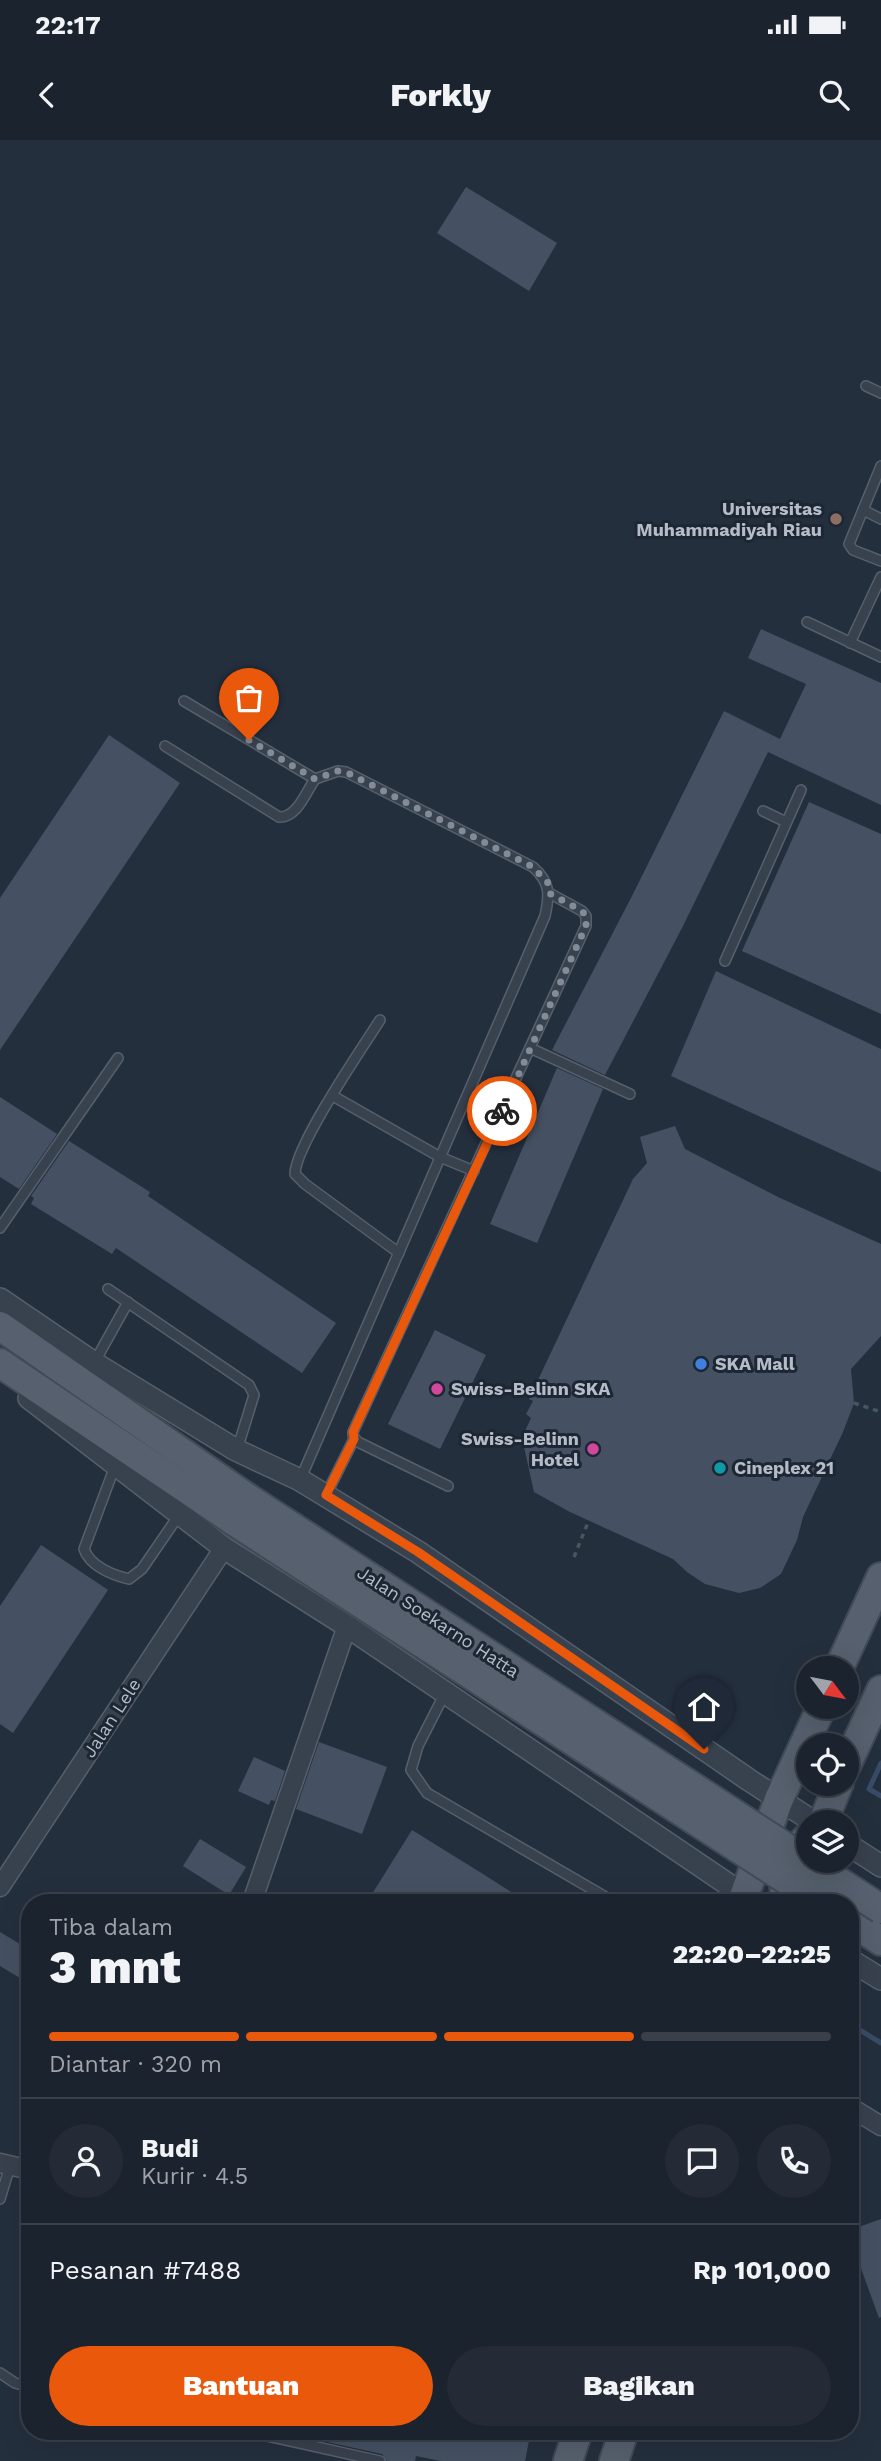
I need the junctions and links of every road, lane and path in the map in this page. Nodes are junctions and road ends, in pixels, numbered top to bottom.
1 (866, 386) dead end
2 (881, 393) edge
3 (881, 466) edge
4 (863, 510) junction
5 (881, 519) edge
6 (881, 561) edge
7 (881, 577) edge
8 (807, 622) dead end
9 (850, 643) junction
10 (881, 657) edge
11 (184, 701) dead end
12 (164, 746) dead end
13 (315, 779) junction
14 (801, 790) dead end
15 (763, 811) dead end
16 (786, 822) junction
17 (549, 893) junction
18 (725, 961) dead end
19 (380, 1020) dead end
20 (530, 1048) junction
21 (118, 1058) dead end
22 (631, 1094) dead end
23 (333, 1096) junction
24 (440, 1157) junction
25 (474, 1171) junction
26 (0, 1228) edge
27 (399, 1253) junction
28 (108, 1289) dead end
29 (0, 1299) edge
30 (128, 1302) junction
31 (0, 1326) edge
32 (0, 1363) edge
33 (94, 1363) junction
34 (0, 1375) edge
35 (854, 1403) dead end
36 (881, 1412) edge
37 (354, 1439) junction
38 (236, 1450) junction
39 (116, 1464) junction
40 (300, 1480) junction
41 (448, 1486) dead end
42 (326, 1495) junction
43 (240, 1509) junction
44 (180, 1513) junction
45 (589, 1520) dead end
46 (224, 1548) junction
47 (574, 1557) dead end
48 (881, 1577) edge
49 (347, 1626) junction
50 (845, 1656) edge
51 (881, 1690) edge
52 (445, 1693) junction
53 (816, 1719) edge
54 (859, 1738) edge
55 (779, 1799) junction
56 (796, 1810) edge
57 (859, 1852) edge
58 (796, 1859) edge
59 (881, 1867) edge
60 (0, 1887) edge
61 (255, 1894) edge
62 (600, 1894) edge
63 (737, 1894) edge
64 (748, 1894) edge
65 (753, 1894) edge
66 (787, 1894) edge
67 (794, 1894) edge
68 (809, 1894) edge
69 (857, 1894) edge
70 (859, 1895) edge
71 (881, 1909) edge
72 (859, 1928) edge
73 (881, 1941) edge
74 (859, 1966) edge
75 (881, 1979) edge
76 (859, 2113) edge
77 (881, 2126) edge
78 (5, 2164) edge
79 (0, 2199) edge
80 (0, 2373) edge
81 (21, 2384) edge
82 (286, 2440) edge
83 (575, 2440) edge
84 (621, 2440) edge
85 (380, 2461) edge
86 (568, 2461) edge
87 (614, 2461) edge

1 - 2 lane
3 - 4 lane
4 - 5 lane
4 - 6 lane
7 - 9 lane
8 - 9 lane
9 - 10 lane
11 - 13 lane
12 - 13 lane
13 - 17 lane
14 - 16 lane
15 - 16 lane
16 - 18 lane
17 - 20 lane
17 - 24 lane
19 - 23 lane
20 - 22 lane
20 - 25 lane
21 - 26 lane
23 - 24 lane
23 - 27 lane
24 - 25 lane
24 - 27 lane
25 - 37 lane
27 - 40 lane
28 - 30 lane
29 - 33 street
30 - 33 lane
30 - 38 lane
31 - 43 main road, Jalan Soekarno Hatta
32 - 43 main road, Jalan Soekarno Hatta
33 - 38 street
34 - 39 street
35 - 36 path
37 - 41 lane
37 - 42 lane
38 - 40 street
39 - 44 street
39 - 44 lane
40 - 42 street
42 - 55 street
43 - 68 main road, Jalan Soekarno Hatta, bridge
43 - 69 main road, Jalan Soekarno Hatta, bridge
44 - 46 street
45 - 47 path
46 - 49 street
46 - 60 street, Jalan Lele
48 - 50 main road
49 - 52 street
49 - 61 street
51 - 54 main road
52 - 62 lane
52 - 63 street
53 - 55 main road
55 - 56 street
55 - 58 main road
55 - 64 main road
57 - 59 street
58 - 65 main road
58 - 66 main road
58 - 67 main road
70 - 71 main road, Jalan Soekarno Hatta, bridge
72 - 73 main road
74 - 75 street
76 - 77 street
78 - 79 lane
80 - 81 lane
82 - 85 lane
83 - 86 main road
84 - 87 main road

